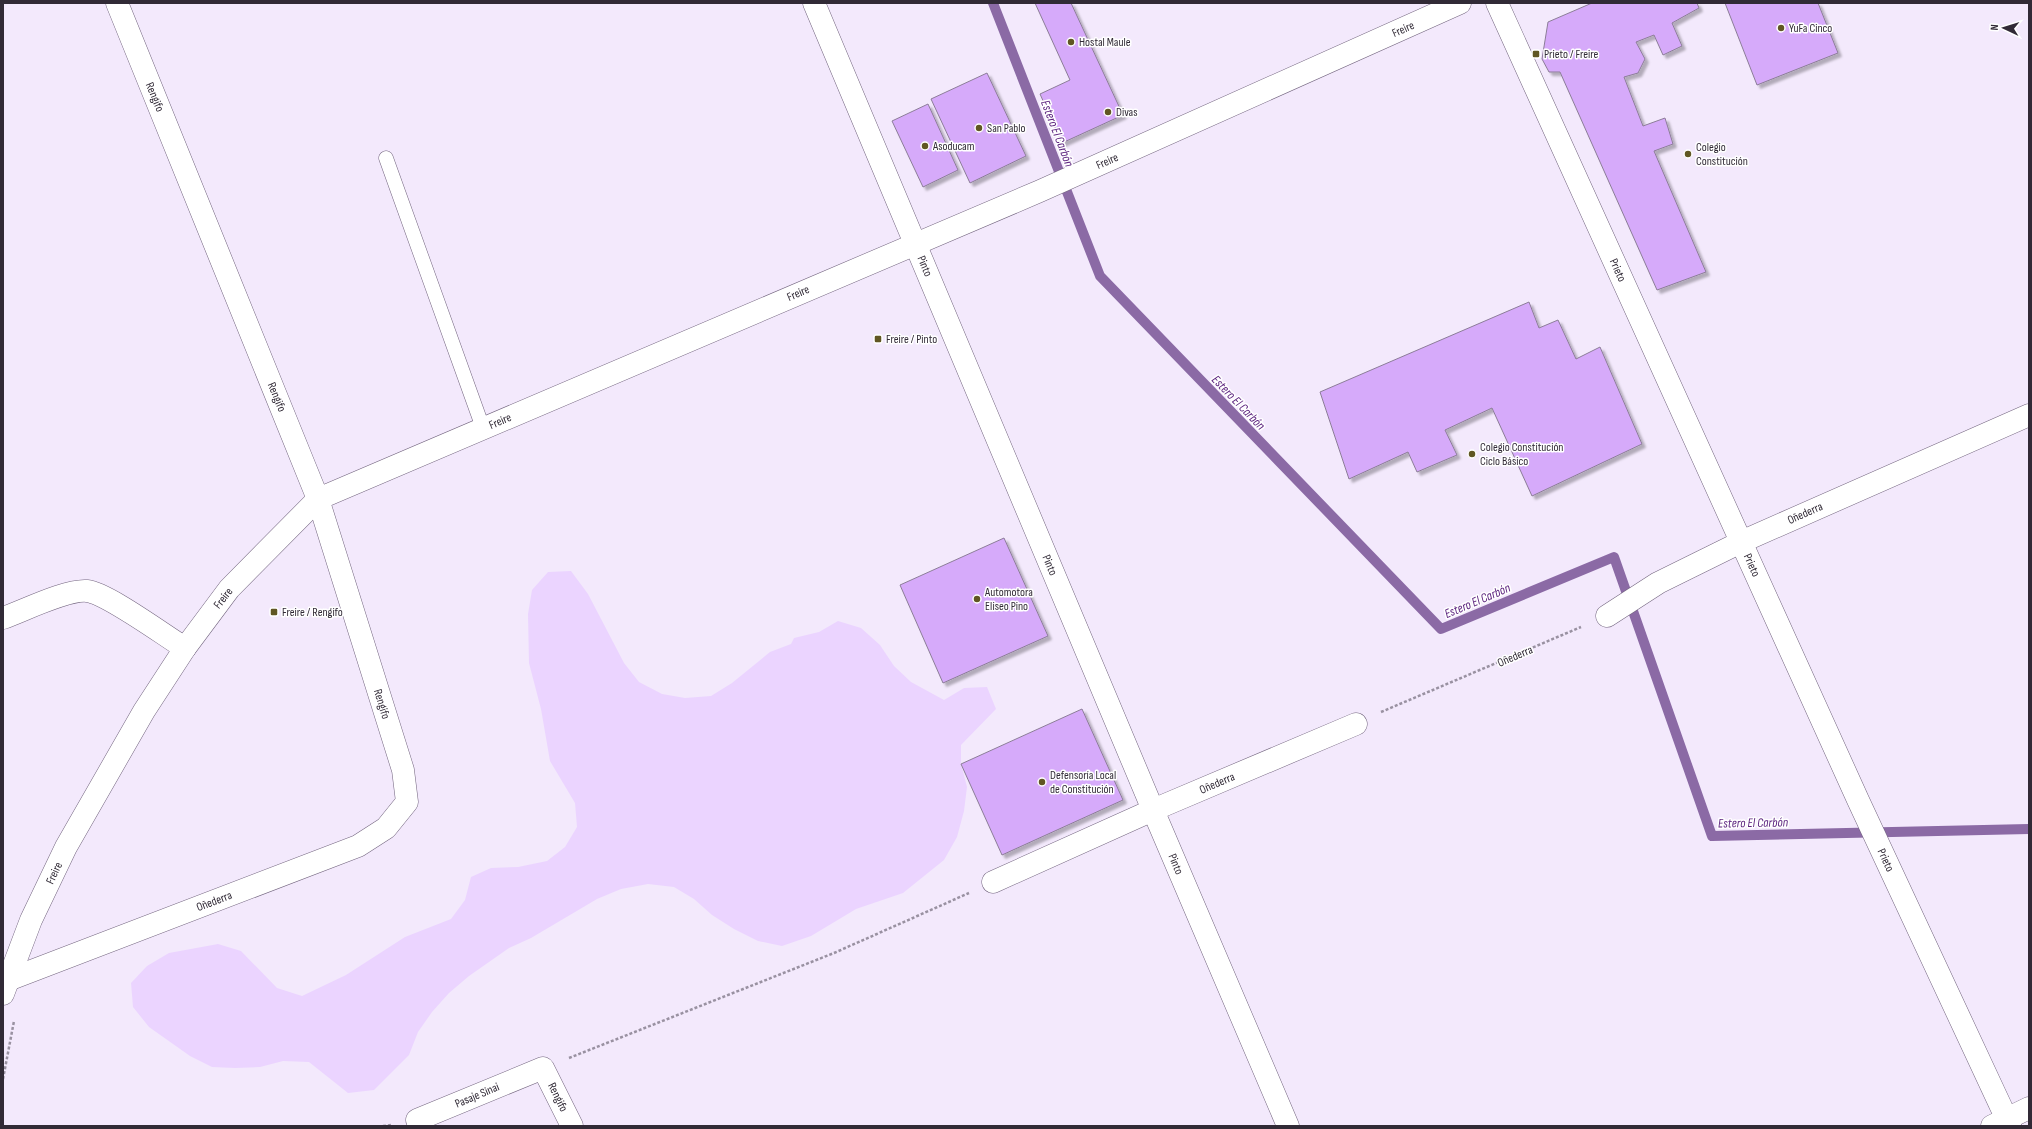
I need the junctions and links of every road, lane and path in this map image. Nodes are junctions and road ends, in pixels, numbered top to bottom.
1 (117, 3) edge
2 (814, 3) edge
3 (1460, 3) edge
4 (1497, 3) edge
5 (386, 158) dead end
6 (915, 243) junction
7 (2029, 415) edge
8 (483, 428) junction
9 (318, 499) junction
10 (1741, 542) junction
11 (1607, 616) joint
12 (3, 618) edge
13 (185, 648) junction
14 (1356, 724) joint
15 (407, 802) joint
16 (1153, 810) junction
17 (993, 882) joint
18 (10, 983) edge
19 (543, 1068) junction
20 (3, 1079) edge
21 (2029, 1108) edge
22 (2003, 1124) edge
23 (420, 1126) edge
24 (572, 1126) edge
25 (1288, 1126) edge

1 - 9 street, Rengifo
2 - 6 street, Pinto
3 - 6 street, Freire
4 - 10 street, Prieto
5 - 8 lane
6 - 8 street, Freire
6 - 16 street, Pinto
7 - 10 street, Oñederra
8 - 9 street, Freire
9 - 13 street, Freire
9 - 15 street, Rengifo
10 - 11 street, Oñederra
10 - 22 street, Prieto
11 - 14 path, Oñederra
12 - 13 street
13 - 18 street, Freire
14 - 16 street, Oñederra
15 - 18 street, Oñederra
16 - 17 street, Oñederra
16 - 25 street, Pinto
17 - 19 path
18 - 20 path
19 - 23 street, Pasaje Sinai
19 - 24 street, Rengifo
21 - 22 street

